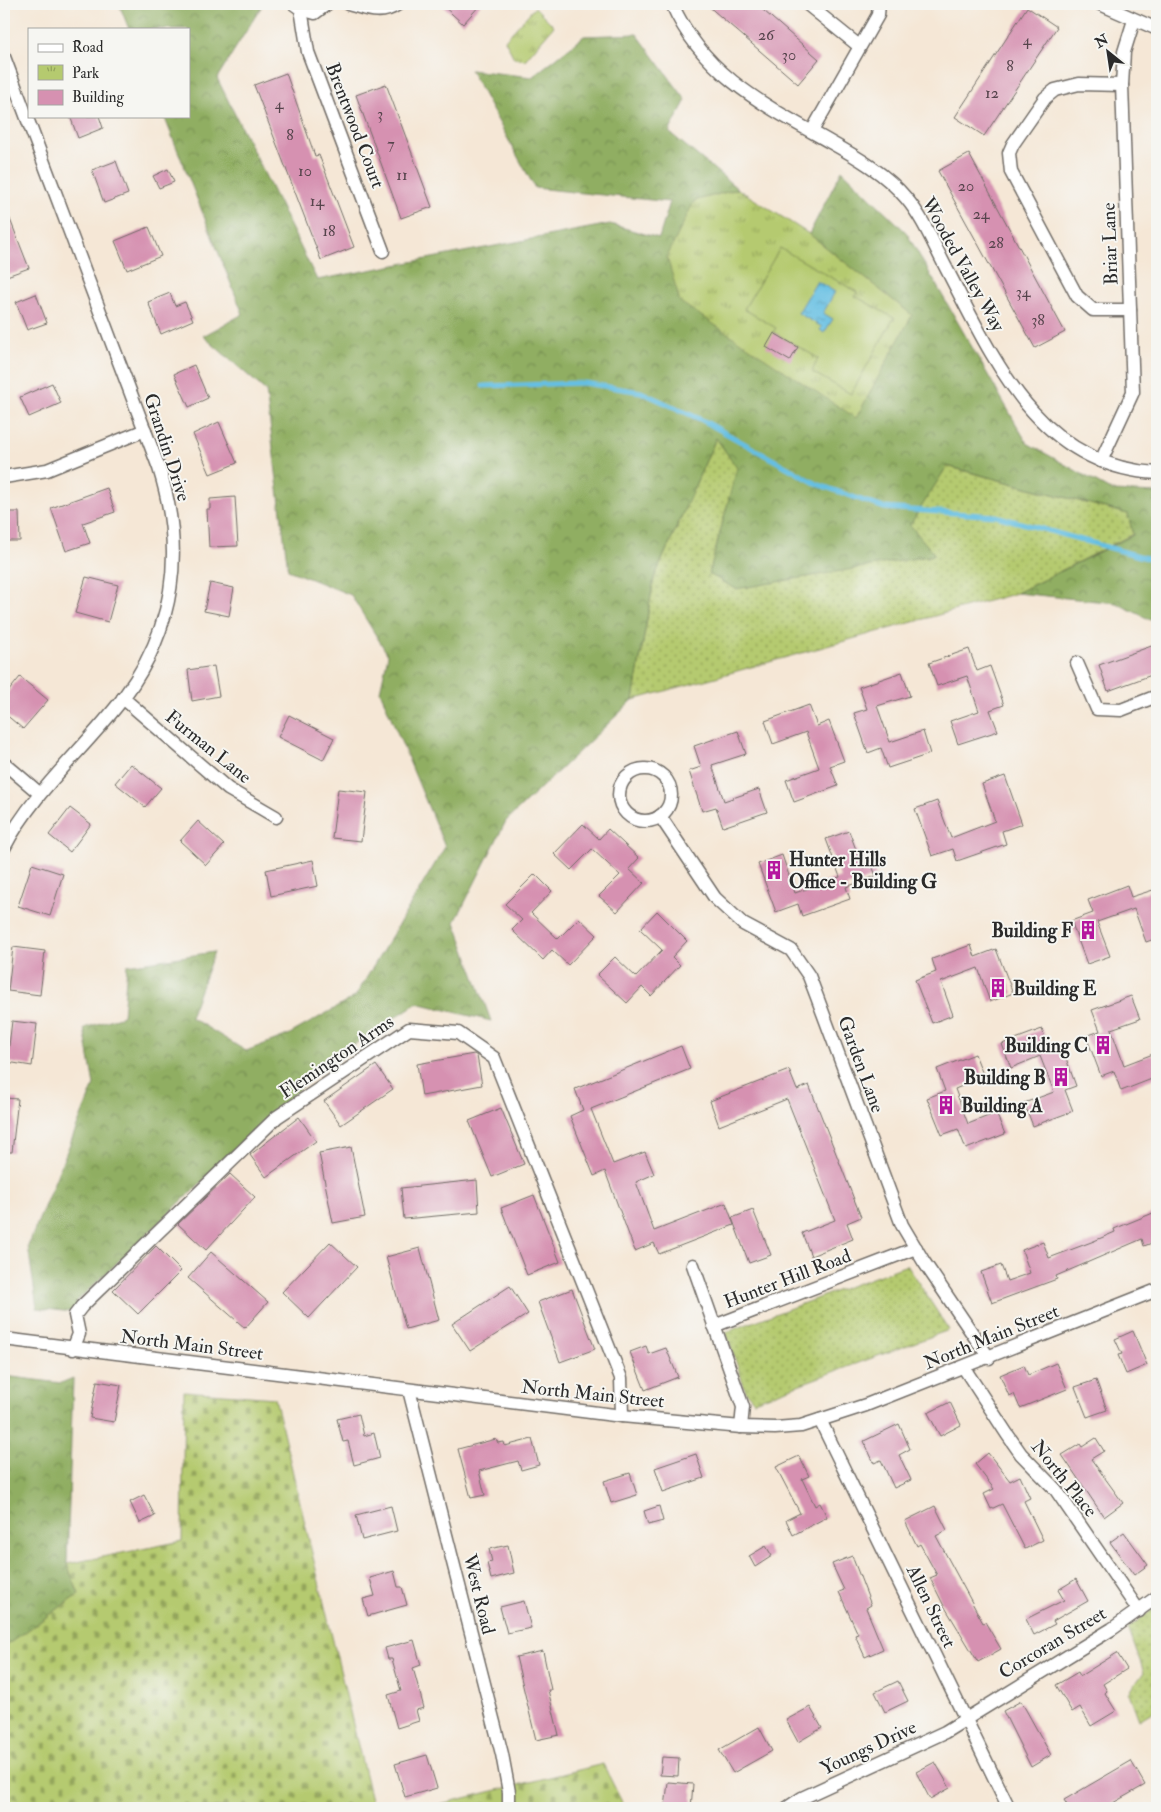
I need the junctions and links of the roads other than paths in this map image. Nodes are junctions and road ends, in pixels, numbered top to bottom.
1 (327, 4) edge
2 (348, 4) edge
3 (398, 4) edge
4 (672, 4) edge
5 (807, 4) edge
6 (879, 4) edge
7 (1100, 4) edge
8 (298, 6) edge
9 (1134, 20) junction
10 (1157, 30) edge
11 (859, 46) junction
12 (4, 57) edge
13 (1122, 85) junction
14 (812, 130) junction
15 (383, 251) dead end
16 (1130, 310) junction
17 (145, 430) junction
18 (1101, 461) junction
19 (1157, 473) edge
20 (4, 477) edge
21 (1077, 663) dead end
22 (1157, 696) edge
23 (123, 698) junction
24 (4, 763) edge
25 (39, 793) junction
26 (660, 816) junction
27 (276, 817) dead end
28 (4, 848) edge
29 (916, 1248) junction
30 (693, 1265) dead end
31 (1157, 1290) edge
32 (714, 1326) junction
33 (4, 1338) edge
34 (73, 1348) junction
35 (989, 1358) junction
36 (964, 1368) junction
37 (408, 1390) junction
38 (622, 1416) junction
39 (820, 1420) junction
40 (741, 1427) junction
41 (1157, 1597) edge
42 (1139, 1611) junction
43 (966, 1719) junction
44 (509, 1808) edge
45 (787, 1808) edge
46 (1009, 1808) edge

1 - 8 street
2 - 3 street
4 - 14 street, Wooded Valley Way
5 - 11 street
6 - 11 street
7 - 9 street
8 - 15 street, Brentwood Court
9 - 10 street
9 - 13 street, Briar Lane
11 - 14 street
12 - 17 street, Grandin Drive
13 - 16 street, Briar Lane
13 - 16 street
14 - 18 street, Wooded Valley Way
16 - 18 street, Briar Lane
17 - 20 street
17 - 23 street, Grandin Drive
18 - 19 street, Wooded Valley Way
21 - 22 street
23 - 25 street, Grandin Drive
23 - 27 street, Furman Lane
24 - 25 street
25 - 28 street, Grandin Drive
26 - 26 street
26 - 29 street, Garden Lane
29 - 32 street, Hunter Hill Road
29 - 35 street, Garden Lane
30 - 32 street
31 - 35 street, North Main Street
32 - 40 street, Hunter Hill Road
33 - 34 street, North Main Street
34 - 37 street, North Main Street
34 - 38 street, Flemington Arms
35 - 36 street, North Main Street
36 - 39 street, North Main Street
36 - 42 street, North Place
37 - 38 street, North Main Street
37 - 44 street, West Road
38 - 40 street, North Main Street
39 - 40 street, North Main Street
39 - 43 street, Allen Street
41 - 42 street, Corcoran Street
42 - 43 street, Corcoran Street
43 - 45 street, Youngs Drive
43 - 46 street, Allen Street

